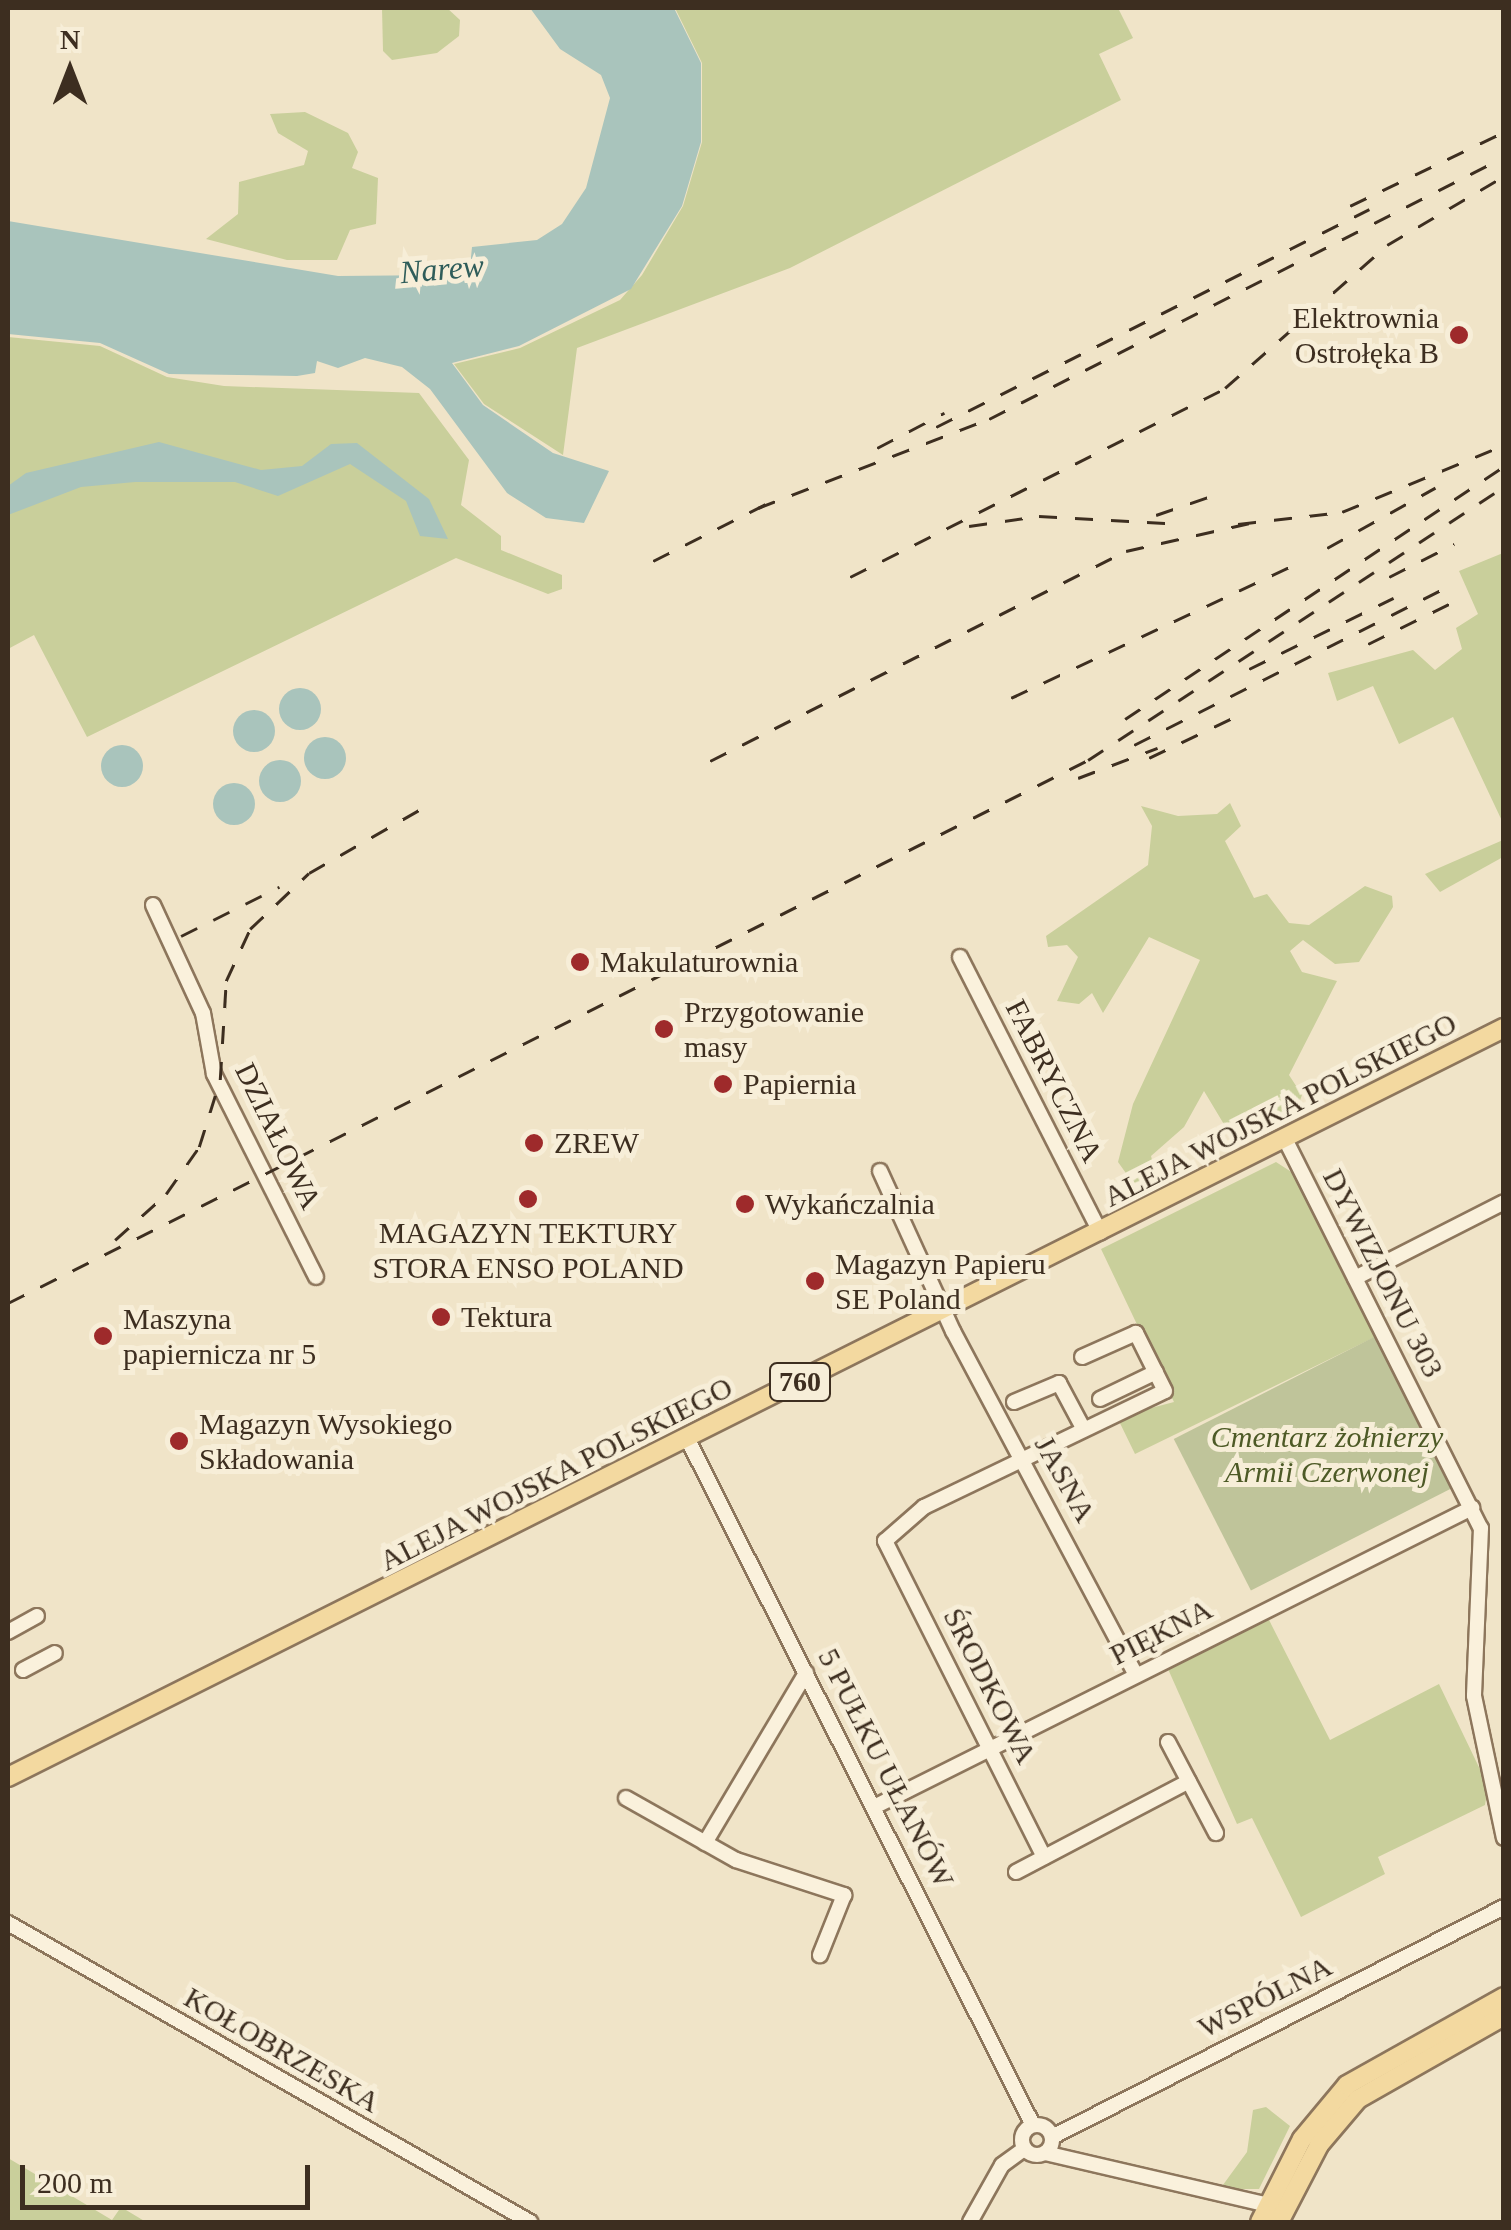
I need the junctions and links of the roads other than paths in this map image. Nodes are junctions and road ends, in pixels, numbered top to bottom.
1 (154, 906) dead end
2 (960, 958) dead end
3 (1504, 1028) edge
4 (1284, 1138) junction
5 (880, 1171) dead end
6 (1504, 1202) edge
7 (1100, 1232) junction
8 (316, 1277) dead end
9 (1355, 1278) junction
10 (945, 1311) junction
11 (1082, 1357) dead end
12 (1156, 1372) junction
13 (1100, 1399) dead end
14 (1014, 1402) dead end
15 (1083, 1428) junction
16 (687, 1438) junction
17 (1021, 1458) junction
18 (1472, 1508) junction
19 (37, 1616) dead end
20 (8, 1632) edge
21 (56, 1653) dead end
22 (23, 1670) dead end
23 (806, 1672) junction
24 (1136, 1675) junction
25 (1168, 1742) dead end
26 (990, 1748) junction
27 (8, 1777) edge
28 (1188, 1781) junction
29 (626, 1798) dead end
30 (874, 1807) junction
31 (1216, 1833) dead end
32 (1504, 1838) edge
33 (705, 1842) junction
34 (1044, 1857) junction
35 (1016, 1872) dead end
36 (1504, 1907) edge
37 (8, 1923) edge
38 (820, 1954) dead end
39 (1504, 1997) edge
40 (1504, 2016) edge
41 (1033, 2125) junction
42 (1052, 2136) junction
43 (1024, 2148) junction
44 (1045, 2153) junction
45 (1264, 2214) edge
46 (530, 2222) edge
47 (970, 2222) edge
48 (1279, 2222) edge

1 - 8 street, DZIAŁOWA
2 - 7 street, FABRYCZNA
3 - 4 main road, ALEJA WOJSKA POLSKIEGO / 760
4 - 7 main road, ALEJA WOJSKA POLSKIEGO / 760
4 - 9 street, DYWIZJONU 303
5 - 10 street, JASNA
6 - 9 street
7 - 10 main road, ALEJA WOJSKA POLSKIEGO / 760
9 - 18 street, DYWIZJONU 303
10 - 16 main road, ALEJA WOJSKA POLSKIEGO / 760
10 - 17 street, JASNA
11 - 12 street
12 - 13 street
12 - 15 street
14 - 15 street
15 - 17 street
16 - 23 street, 5 PUŁKU UŁANÓW
16 - 27 main road, ALEJA WOJSKA POLSKIEGO / 760
17 - 24 street, JASNA
17 - 26 street, ŚRODKOWA
18 - 24 street, PIĘKNA
18 - 32 street, DYWIZJONU 303
19 - 20 street
21 - 22 street
23 - 30 street, 5 PUŁKU UŁANÓW
23 - 33 street
24 - 26 street, PIĘKNA
25 - 28 street
26 - 30 street, PIĘKNA
26 - 34 street, ŚRODKOWA
28 - 31 street
28 - 34 street
29 - 33 street
30 - 41 street, 5 PUŁKU UŁANÓW
33 - 38 street
34 - 35 street
36 - 42 street, WSPÓLNA
37 - 46 street, KOŁOBRZESKA
39 - 45 main road
40 - 48 main road
41 - 42 street
41 - 43 street
42 - 44 street
43 - 44 street
43 - 47 street
44 - 45 street

